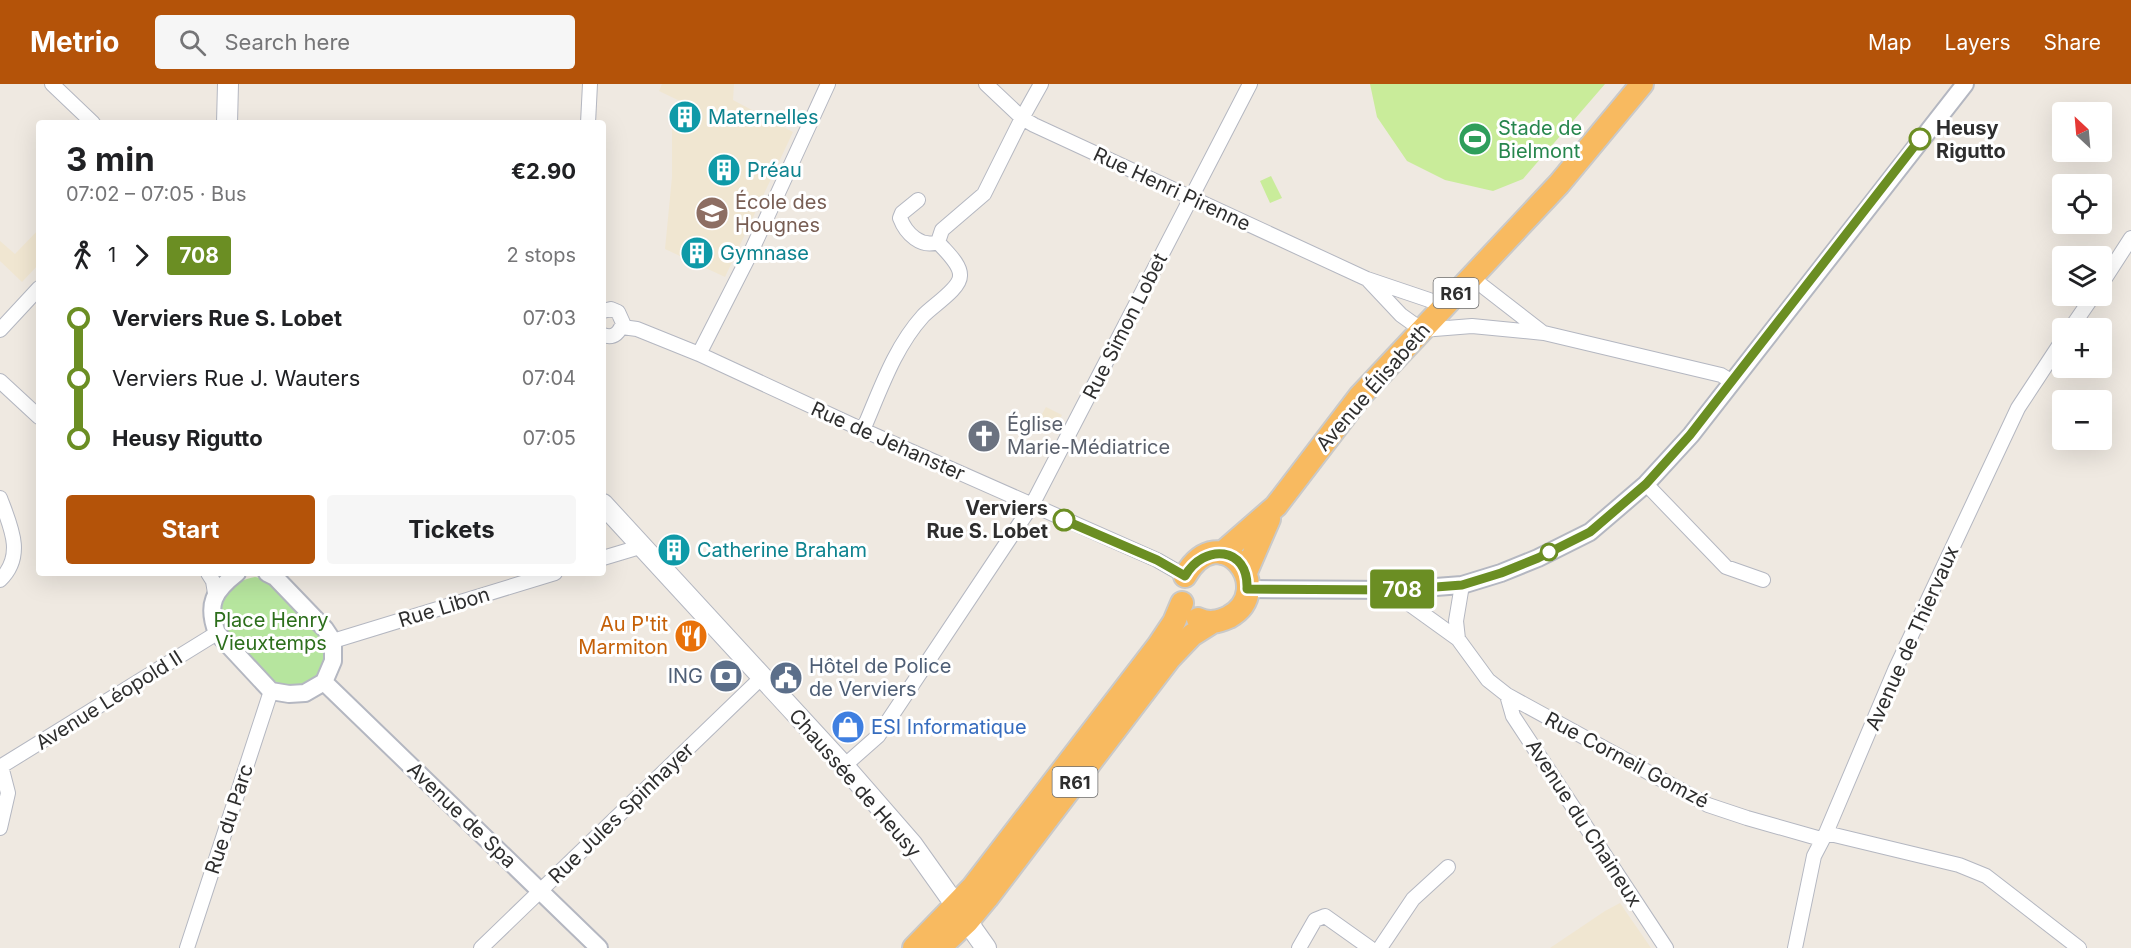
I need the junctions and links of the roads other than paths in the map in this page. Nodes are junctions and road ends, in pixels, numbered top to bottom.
1 (52, 84) edge
2 (228, 84) edge
3 (590, 84) edge
4 (828, 84) edge
5 (986, 84) edge
6 (1041, 84) edge
7 (1250, 84) edge
8 (1642, 84) edge
9 (1965, 84) edge
10 (1022, 118) junction
11 (90, 120) edge
12 (227, 120) edge
13 (588, 120) edge
14 (1191, 197) junction
15 (918, 200) dead end
16 (2131, 238) edge
17 (938, 242) junction
18 (2112, 267) edge
19 (1471, 277) junction
20 (1368, 279) junction
21 (36, 291) edge
22 (1444, 305) junction
23 (606, 310) edge
24 (622, 327) junction
25 (0, 330) edge
26 (1422, 330) junction
27 (1544, 333) junction
28 (606, 335) edge
29 (699, 354) junction
30 (2052, 356) edge
31 (0, 381) edge
32 (1731, 381) junction
33 (36, 414) edge
34 (863, 430) junction
35 (1646, 484) junction
36 (0, 498) edge
37 (1032, 505) junction
38 (1276, 506) junction
39 (606, 507) edge
40 (643, 546) junction
41 (1222, 553) junction
42 (606, 557) edge
43 (210, 576) edge
44 (234, 576) edge
45 (273, 576) edge
46 (545, 576) edge
47 (1185, 576) joint
48 (0, 580) edge
49 (1246, 580) junction
50 (1763, 580) dead end
51 (1462, 585) junction
52 (1396, 590) junction
53 (215, 593) junction
54 (1211, 622) junction
55 (217, 633) junction
56 (1458, 639) junction
57 (333, 641) junction
58 (761, 678) junction
59 (324, 682) junction
60 (271, 691) junction
61 (1507, 695) junction
62 (844, 766) junction
63 (1, 767) edge
64 (0, 828) edge
65 (1824, 836) junction
66 (1448, 867) dead end
67 (540, 891) junction
68 (962, 914) junction
69 (187, 948) edge
70 (481, 948) edge
71 (599, 948) edge
72 (914, 948) edge
73 (939, 948) edge
74 (986, 948) edge
75 (1299, 948) edge
76 (1370, 948) edge
77 (1380, 948) edge
78 (1666, 948) edge
79 (1795, 948) edge
80 (2079, 948) edge

1 - 11 street
2 - 12 main road
3 - 13 street
4 - 29 street
5 - 10 street, Rue Henri Pirenne
6 - 10 street
7 - 14 street, Rue Simon Lobet
8 - 19 highway, Avenue Élisabeth / R61
9 - 32 street
10 - 14 street, Rue Henri Pirenne
10 - 17 street
14 - 20 street, Rue Henri Pirenne
14 - 37 street, Rue Simon Lobet
15 - 17 street
16 - 18 street
17 - 34 street
19 - 22 highway, Avenue Élisabeth / R61
19 - 27 street
20 - 22 street, Rue Henri Pirenne
20 - 26 street, Rue Henri Pirenne
21 - 25 street
22 - 26 highway, Avenue Élisabeth / R61
23 - 24 street, Rue de Jehanster
24 - 28 street
24 - 29 street, Rue de Jehanster
26 - 27 street
26 - 38 highway, Avenue Élisabeth / R61
27 - 32 street
29 - 34 street, Rue de Jehanster
30 - 65 street, Avenue de Thiervaux
31 - 33 street
32 - 35 street
34 - 37 street, Rue de Jehanster
35 - 50 street
35 - 51 street
36 - 48 street
37 - 47 street, Rue de Jehanster
37 - 62 street, Rue Simon Lobet
38 - 41 highway, Avenue Élisabeth / R61
38 - 49 highway, Avenue Élisabeth / R61
39 - 40 main road, Chaussée de Heusy
40 - 42 street
40 - 58 main road, Chaussée de Heusy
41 - 47 highway, R61
41 - 49 highway
43 - 53 street
44 - 53 street
45 - 57 street
46 - 57 street, Rue Libon
49 - 52 street
49 - 54 highway, R61
51 - 52 street
51 - 56 street
52 - 56 street, Rue Corneil Gomzé
53 - 55 street
54 - 68 highway, R61
54 - 68 highway, R61
55 - 60 street
55 - 63 street, Avenue Léopold II
56 - 61 street, Rue Corneil Gomzé
57 - 59 street
58 - 62 main road, Chaussée de Heusy
58 - 67 street, Rue Jules Spinhayer
59 - 60 street
59 - 67 street, Avenue de Spa
60 - 69 street, Rue du Parc
61 - 65 street, Rue Corneil Gomzé
61 - 78 street, Avenue du Chaineux
62 - 68 main road, Chaussée de Heusy
63 - 64 street
65 - 79 street, Avenue de Thiervaux
65 - 80 street, Rue Corneil Gomzé
66 - 77 street
67 - 70 street, Rue Jules Spinhayer
67 - 71 street, Avenue de Spa
68 - 72 highway, R61
68 - 73 highway, R61
68 - 74 main road, Chaussée de Heusy
75 - 76 street

